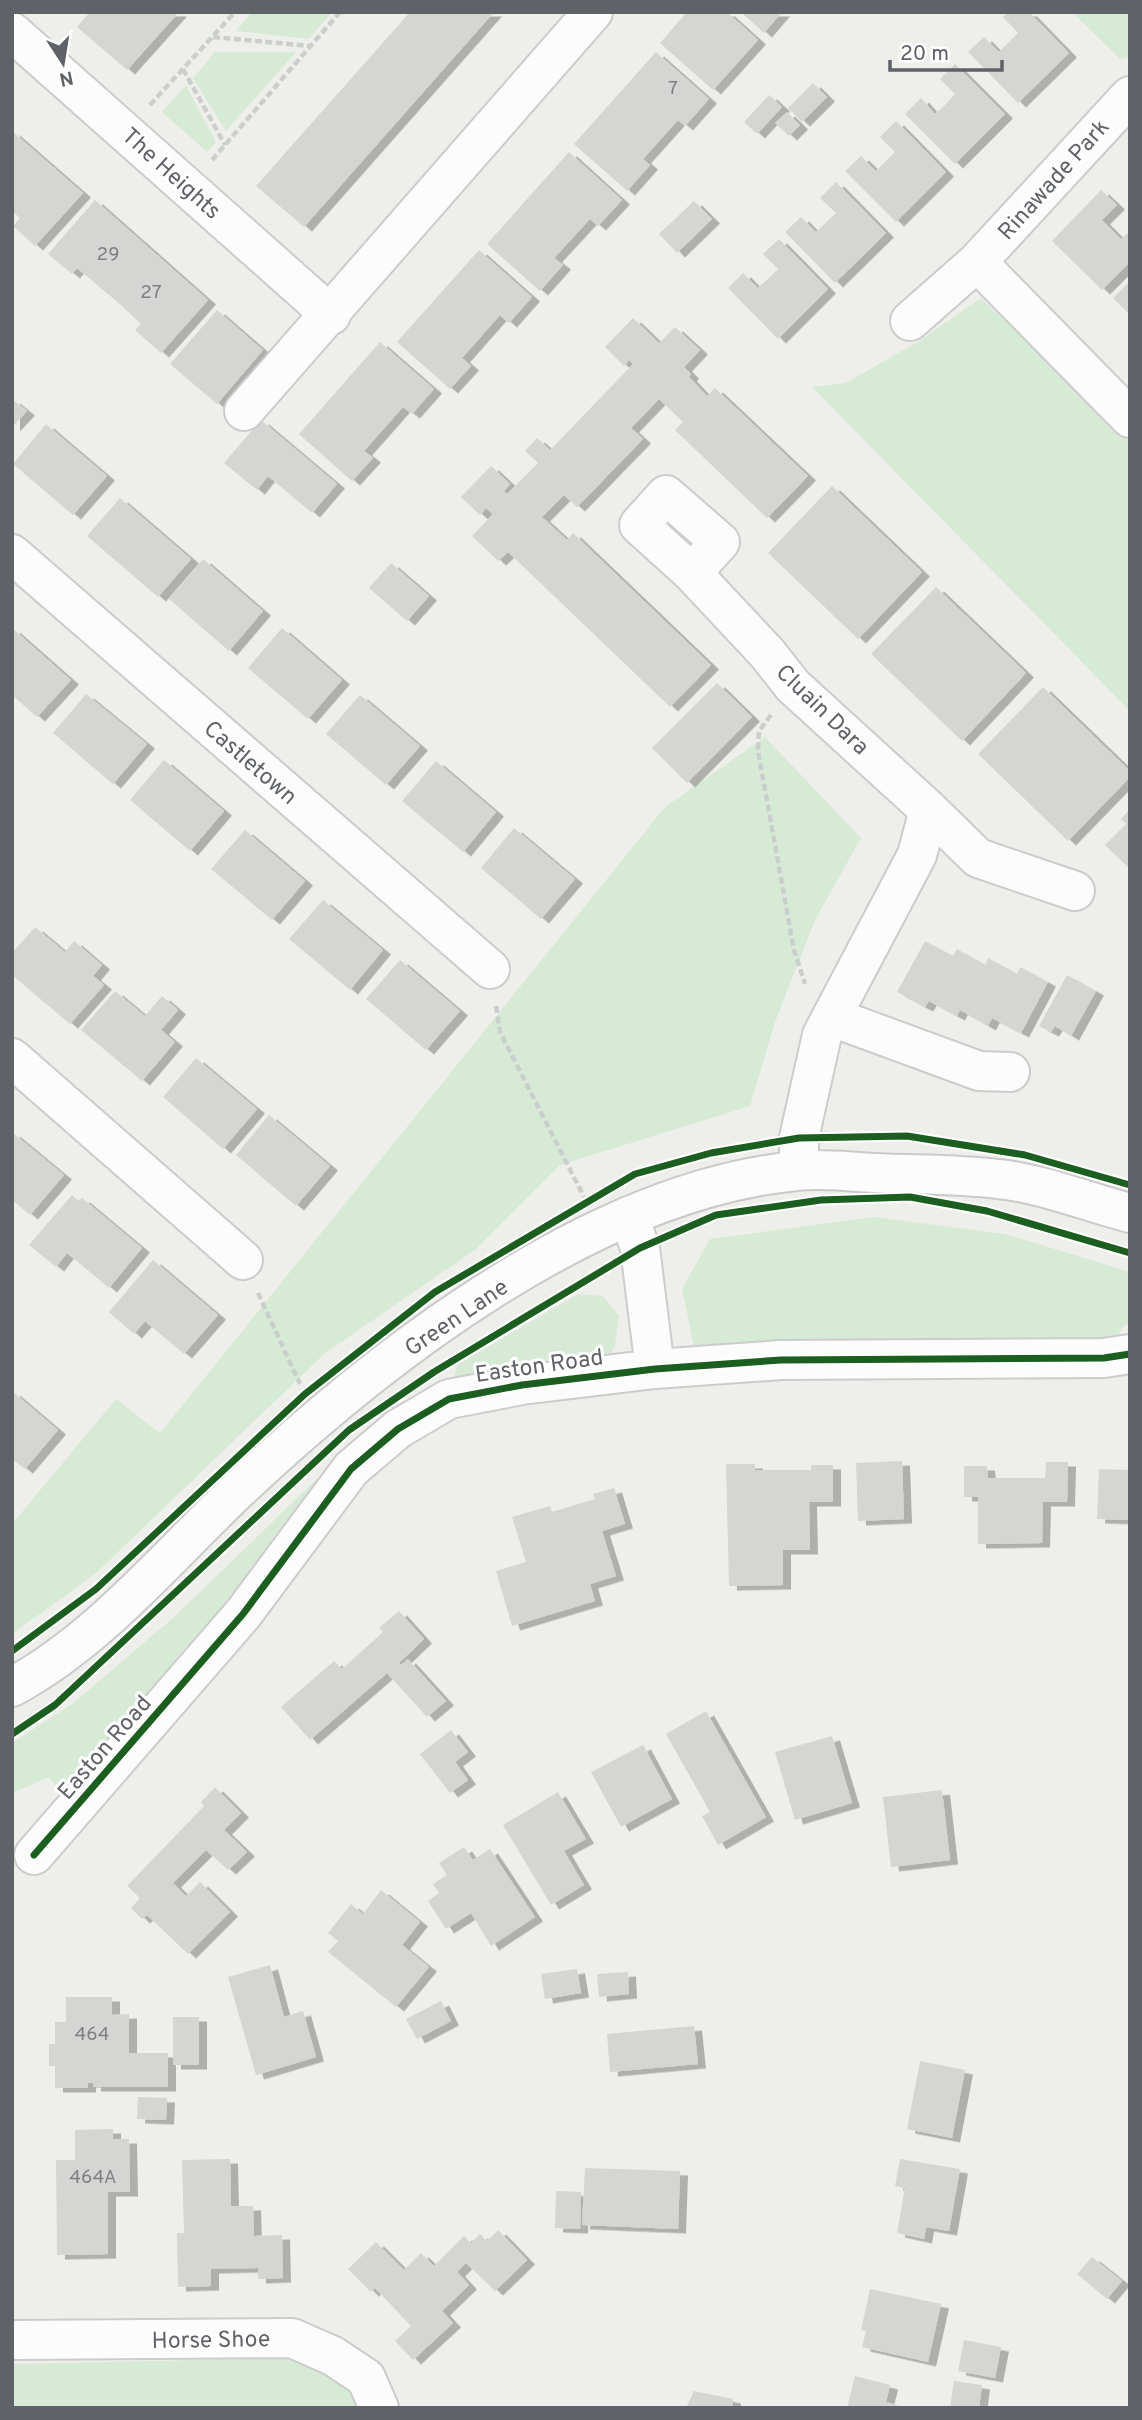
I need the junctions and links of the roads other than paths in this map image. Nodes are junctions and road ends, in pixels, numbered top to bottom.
1 (593, 12) edge
2 (12, 32) edge
3 (1130, 96) edge
4 (977, 262) junction
5 (331, 314) junction
6 (910, 321) dead end
7 (244, 411) dead end
8 (1130, 418) edge
9 (12, 554) edge
10 (692, 573) dead end
11 (929, 810) junction
12 (1075, 891) dead end
13 (490, 969) road end
14 (827, 1026) junction
15 (12, 1058) edge
16 (1010, 1072) dead end
17 (799, 1170) junction
18 (1000, 1179) junction
19 (1130, 1213) edge
20 (629, 1216) junction
21 (1130, 1227) edge
22 (243, 1260) road end
23 (1130, 1354) edge
24 (655, 1369) junction
25 (12, 1687) edge
26 (34, 1855) dead end
27 (12, 2340) edge
28 (379, 2408) edge

1 - 5 street
2 - 5 street, The Heights
3 - 4 street, Rinawade Park
4 - 6 street, Rinawade Park
4 - 8 street
5 - 7 street
9 - 13 street, Castletown
10 - 11 street, Cluain Dara
11 - 12 street, Cluain Dara
11 - 14 street
14 - 16 street
14 - 17 street
15 - 22 street
17 - 18 street, Green Lane
17 - 20 street, Green Lane
18 - 19 street, Green Lane
18 - 21 street, Green Lane
20 - 24 street
20 - 25 street, Green Lane
23 - 24 street, Easton Road
24 - 26 street, Easton Road
27 - 28 street, Horse Shoe

